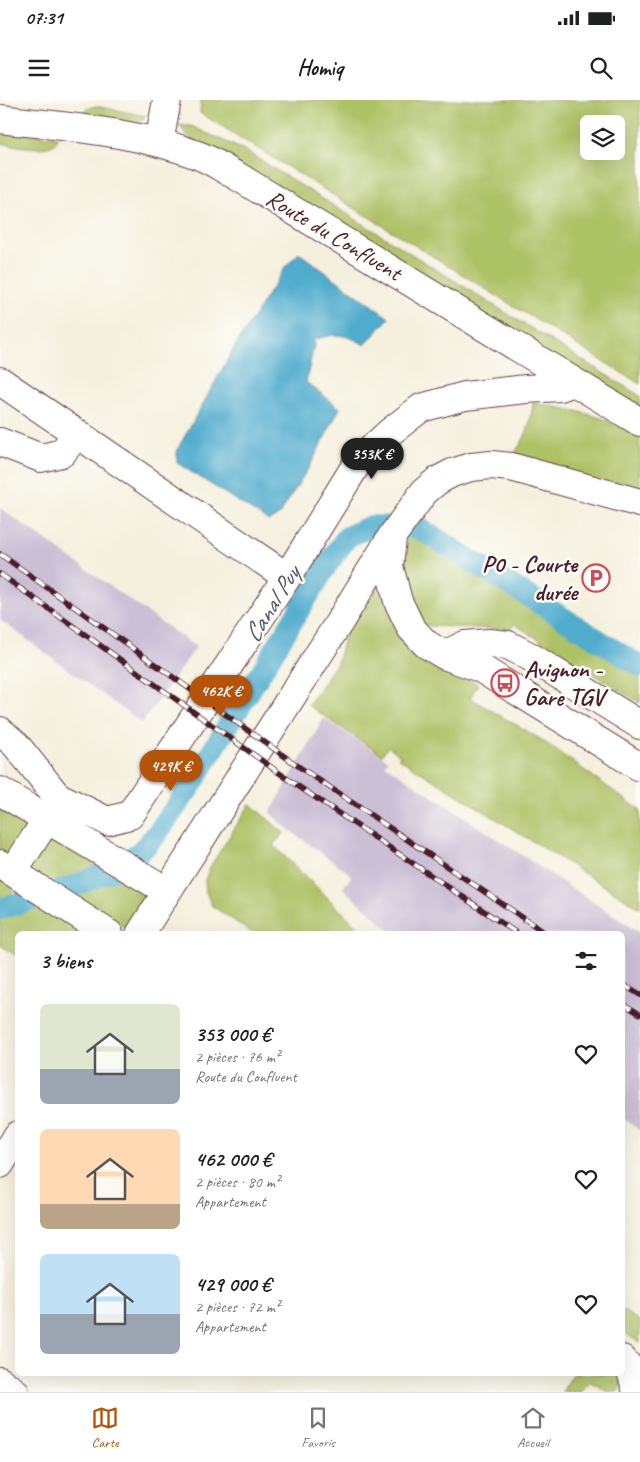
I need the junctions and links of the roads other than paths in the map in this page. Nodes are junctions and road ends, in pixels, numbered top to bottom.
1 (167, 100) edge
2 (0, 119) edge
3 (159, 143) junction
4 (0, 381) edge
5 (574, 382) junction
6 (640, 422) edge
7 (78, 434) junction
8 (0, 442) edge
9 (640, 503) edge
10 (392, 536) junction
11 (287, 577) junction
12 (444, 655) junction
13 (640, 725) edge
14 (0, 731) edge
15 (640, 767) edge
16 (0, 791) edge
17 (47, 819) junction
18 (16, 874) edge
19 (167, 891) junction
20 (104, 931) edge
21 (142, 931) edge
22 (15, 1140) edge
23 (0, 1164) edge
24 (625, 1362) edge
25 (0, 1381) edge
26 (15, 1392) edge
27 (637, 1392) edge

1 - 3 street
2 - 3 street, Route du Confluent
3 - 5 street, Route du Confluent
4 - 7 street
5 - 6 street, Route du Confluent
5 - 11 street
7 - 8 street
7 - 11 street
9 - 10 street
10 - 12 street
10 - 19 street
11 - 14 street
12 - 13 street
12 - 15 street
16 - 17 street
17 - 18 street
17 - 19 street
18 - 20 street
19 - 21 street
22 - 23 street
24 - 27 street
25 - 26 street

